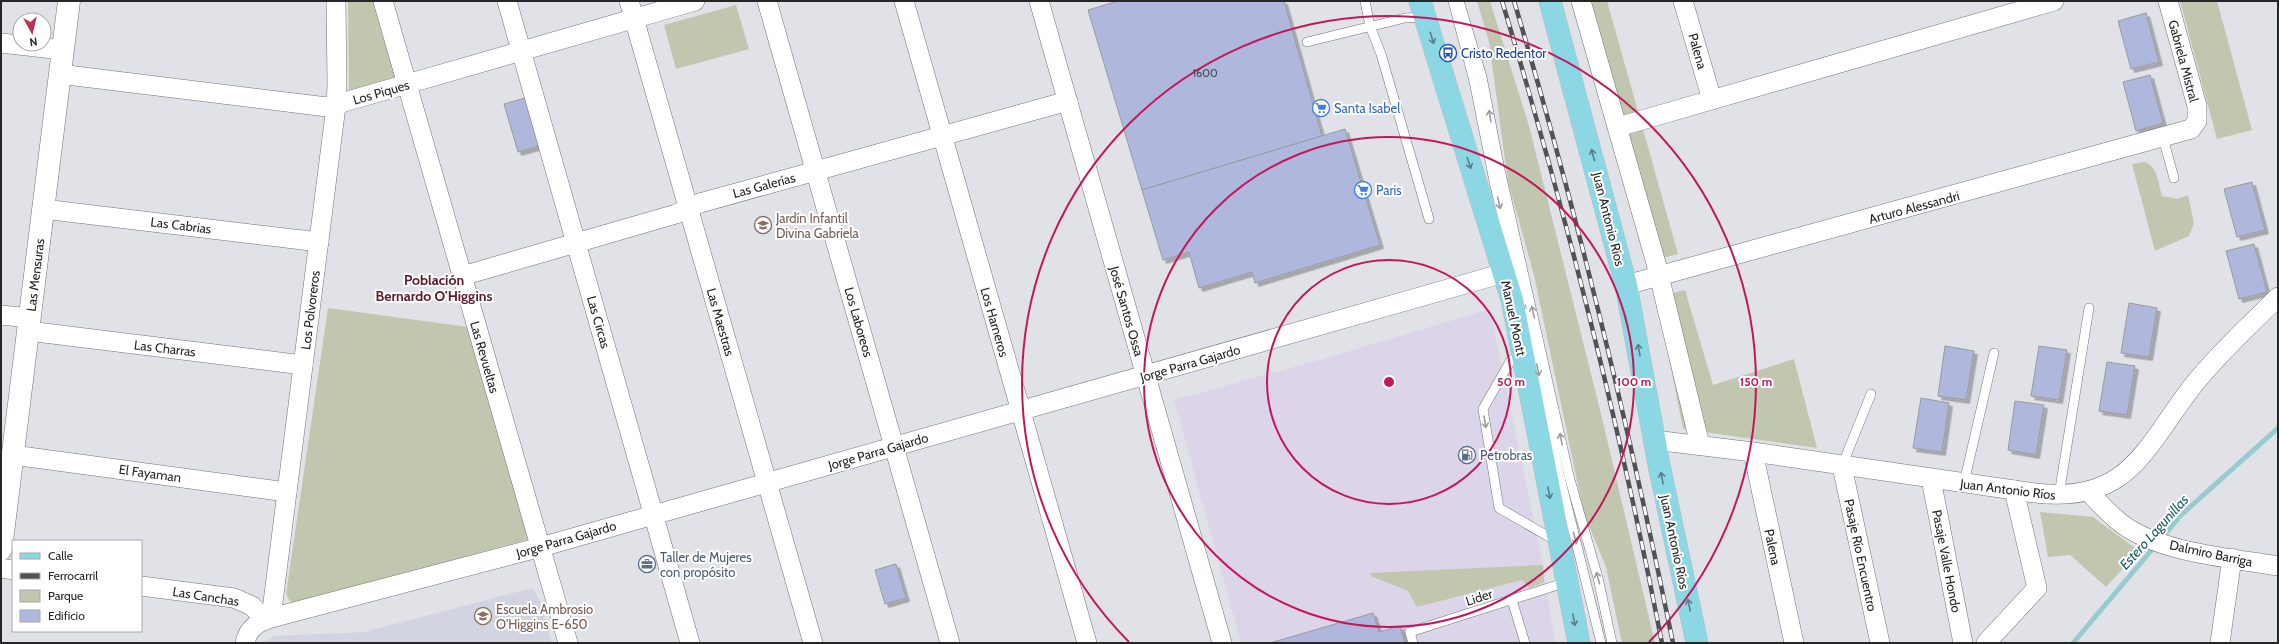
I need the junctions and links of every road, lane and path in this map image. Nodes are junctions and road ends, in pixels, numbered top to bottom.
1 (69, 1) edge
2 (336, 1) edge
3 (383, 1) edge
4 (507, 1) edge
5 (694, 1) edge
6 (767, 1) edge
7 (904, 1) edge
8 (1039, 1) edge
9 (1365, 1) edge
10 (1453, 1) edge
11 (1460, 1) edge
12 (1550, 1) edge
13 (1581, 1) edge
14 (1684, 1) edge
15 (2054, 1) edge
16 (2168, 1) edge
17 (1423, 9) edge
18 (632, 10) edge
19 (1370, 26) junction
20 (1307, 42) dead end
21 (1, 43) edge
22 (62, 50) junction
23 (521, 52) junction
24 (59, 74) junction
25 (406, 85) junction
26 (1712, 100) junction
27 (1068, 101) junction
28 (336, 106) junction
29 (2197, 121) joint
30 (1618, 127) junction
31 (942, 136) junction
32 (2163, 138) junction
33 (816, 171) junction
34 (2174, 178) dead end
35 (688, 208) junction
36 (43, 209) junction
37 (1429, 220) dead end
38 (319, 242) junction
39 (576, 243) junction
40 (1504, 273) junction
41 (462, 276) junction
42 (1660, 278) junction
43 (1626, 285) junction
44 (2278, 297) edge
45 (2089, 308) dead end
46 (1, 315) edge
47 (29, 325) junction
48 (1994, 353) dead end
49 (1522, 355) junction
50 (303, 365) junction
51 (1145, 375) junction
52 (1871, 394) dead end
53 (1021, 411) junction
54 (1654, 440) junction
55 (1700, 445) junction
56 (894, 447) junction
57 (1753, 452) junction
58 (13, 455) junction
59 (1842, 466) junction
60 (1930, 478) junction
61 (767, 483) junction
62 (1964, 483) junction
63 (2014, 490) junction
64 (287, 492) junction
65 (2089, 492) junction
66 (2060, 495) junction
67 (3, 513) edge
68 (654, 515) junction
69 (1559, 542) junction
70 (541, 547) junction
71 (1, 549) edge
72 (2232, 558) junction
73 (2278, 566) edge
74 (1, 568) edge
75 (12, 570) edge
76 (1567, 582) junction
77 (142, 586) edge
78 (1512, 600) junction
79 (259, 627) edge
80 (568, 643) edge
81 (690, 643) edge
82 (813, 643) edge
83 (950, 643) edge
84 (1087, 643) edge
85 (1222, 643) edge
86 (1413, 643) edge
87 (1525, 643) edge
88 (1579, 643) edge
89 (1601, 643) edge
90 (1612, 643) edge
91 (1697, 643) edge
92 (1794, 643) edge
93 (1880, 643) edge
94 (1963, 643) edge
95 (1986, 643) edge
96 (2220, 643) edge

1 - 22 street, Las Mensuras
2 - 28 street, Los Polvoreros
3 - 25 street, Las Revueltas
4 - 23 street, Las Circas
5 - 18 street, Los Piques
6 - 33 street, Los Laboreos
7 - 31 street, Los Harneros
8 - 27 street, José Santos Ossa
9 - 19 lane
10 -> 89 lane, Manuel Montt
90 -> 11 lane, Manuel Montt
43 -> 12 main road, Juan Antonio Ríos
13 - 30 street
14 - 26 street, Palena
15 - 26 street
16 - 29 street, Gabriela Mistral
17 - 19 lane
17 -> 40 main road, Manuel Montt
18 - 23 street, Los Piques
18 - 35 street, Las Maestras
19 - 20 lane
19 - 37 lane
21 - 22 street
22 - 24 street, Las Mensuras
23 - 25 street, Los Piques
23 - 39 street, Las Circas
24 - 28 street, Los Piques
24 - 36 street, Las Mensuras
25 - 28 street, Los Piques
25 - 41 street, Las Revueltas
26 - 30 street
27 - 31 street, Las Galerías
27 - 51 street, José Santos Ossa
28 - 38 street, Los Polvoreros
29 - 32 street, Arturo Alessandri
30 - 42 street
31 - 33 street, Las Galerías
31 - 53 street, Los Harneros
32 - 34 lane
32 - 42 street, Arturo Alessandri
33 - 35 street, Las Galerías
33 - 56 street, Los Laboreos
35 - 39 street, Las Galerías
35 - 61 street, Las Maestras
36 - 38 street, Las Cabrias
36 - 47 street, Las Mensuras
38 - 50 street, Los Polvoreros
39 - 41 street, Las Galerías
39 - 68 street, Las Circas
40 - 49 main road, Manuel Montt
40 - 51 street, Jorge Parra Gajardo
41 - 70 street, Las Revueltas
42 - 43 street, Arturo Alessandri
42 - 55 street
54 -> 43 main road, Juan Antonio Ríos
44 - 65 street, Juan Antonio Ríos
45 - 66 lane
46 - 47 street, Las Charras
47 - 50 street, Las Charras
47 - 58 street, Las Mensuras
48 - 62 lane
49 -> 69 main road, Manuel Montt
49 -> 69 lane
50 - 64 street, Los Polvoreros
51 - 53 street, Jorge Parra Gajardo
51 - 85 street, José Santos Ossa
52 - 59 lane
53 - 56 street, Jorge Parra Gajardo
53 - 84 street, Los Harneros
54 - 55 street, Juan Antonio Ríos
91 -> 54 main road, Juan Antonio Ríos
55 - 57 street, Juan Antonio Ríos
56 - 61 street, Jorge Parra Gajardo
56 - 83 street, Los Laboreos
57 - 59 street, Juan Antonio Ríos
57 - 92 street, Palena
58 - 64 street, El Fayaman
58 - 67 street, Las Mensuras
59 - 60 street, Juan Antonio Ríos
59 - 93 street, Pasaje Río Encuentro
60 - 62 street, Juan Antonio Ríos
60 - 94 street, Pasaje Valle Hondo
61 - 68 street, Jorge Parra Gajardo
61 - 82 street, Las Maestras
62 - 63 street, Juan Antonio Ríos
63 - 66 street, Juan Antonio Ríos
63 - 95 street
64 - 79 street, Los Polvoreros
65 - 66 street, Juan Antonio Ríos
65 - 72 street, Dalmiro Barriga
67 - 71 street, Las Mensuras
68 - 70 street, Jorge Parra Gajardo
68 - 81 street, Las Circas
69 - 76 main road, Manuel Montt
70 - 79 street, Jorge Parra Gajardo
70 - 80 street, Las Revueltas
72 - 73 street, Dalmiro Barriga
72 - 96 street
74 - 75 street
76 - 78 lane, Lider
76 -> 88 main road, Manuel Montt
77 - 79 street, Las Canchas
78 - 86 lane, Lider
78 - 87 lane

